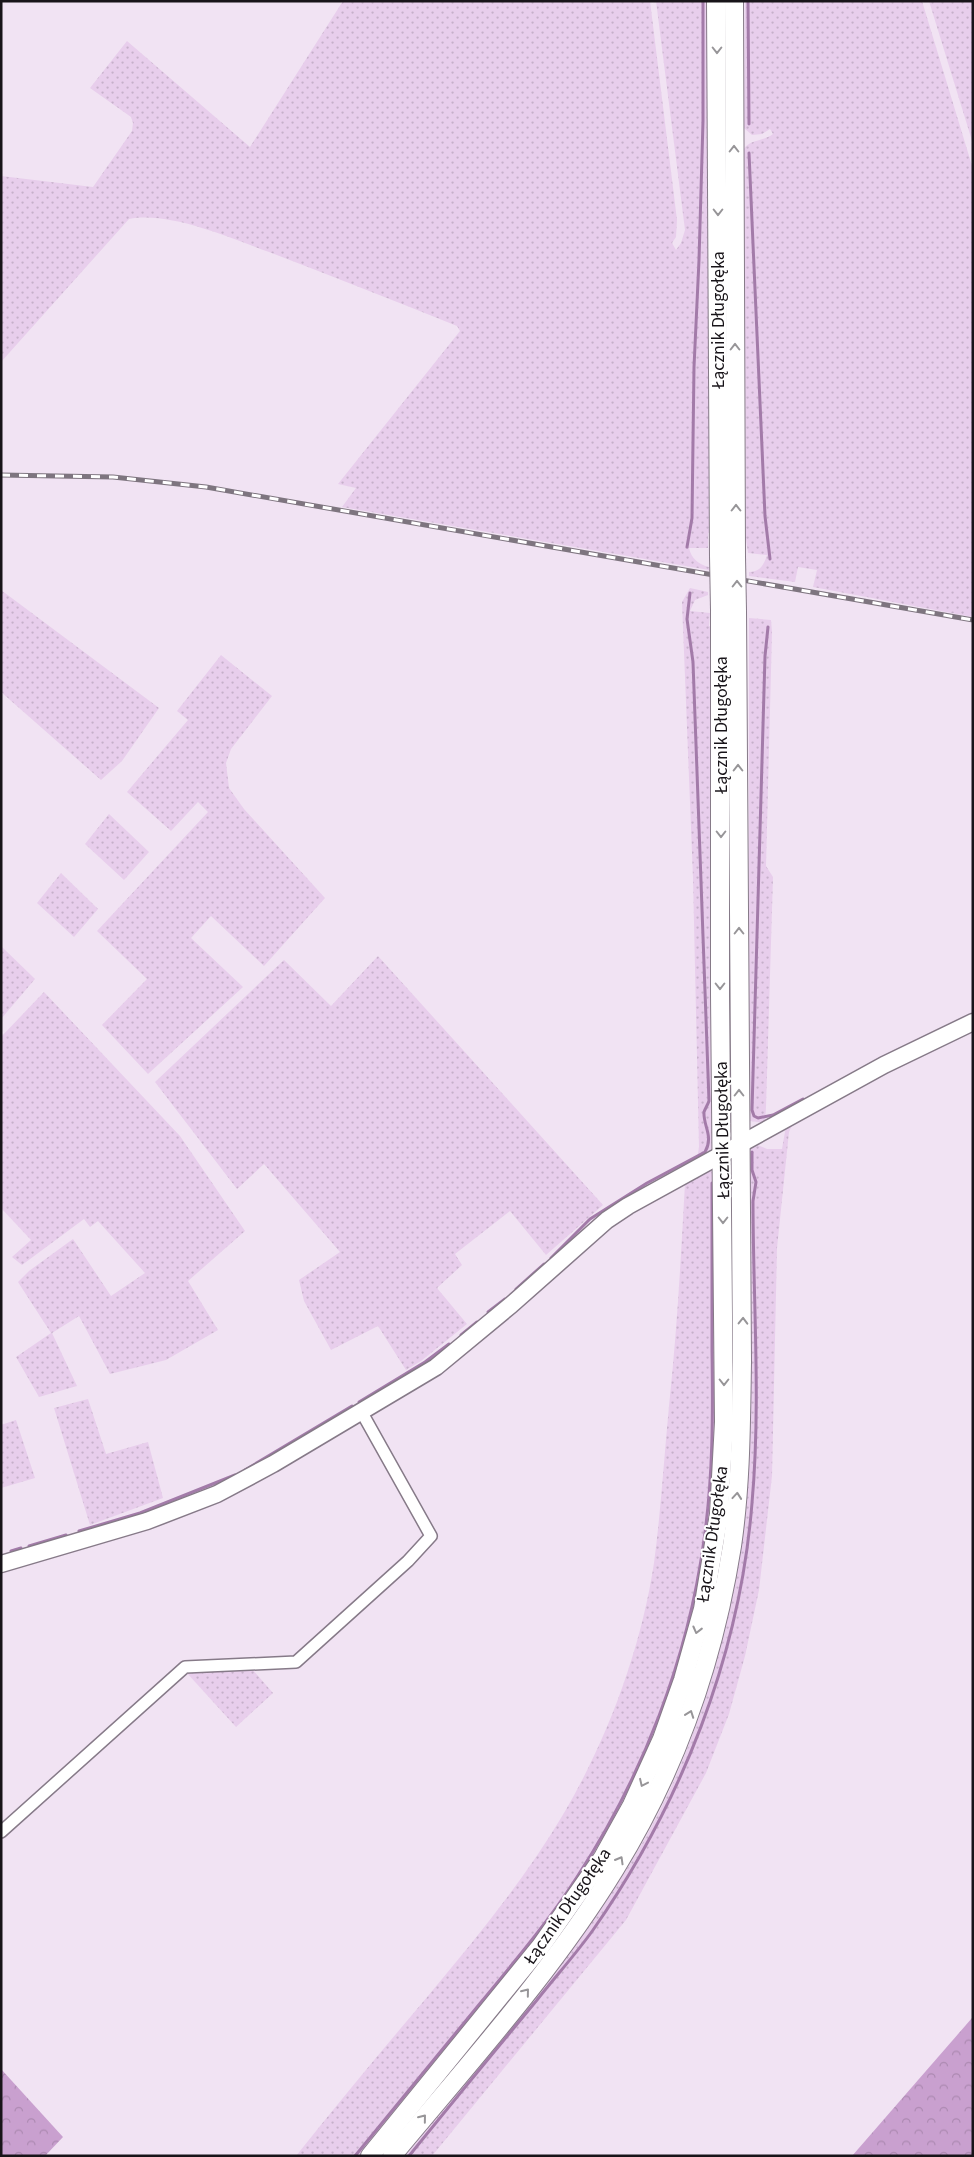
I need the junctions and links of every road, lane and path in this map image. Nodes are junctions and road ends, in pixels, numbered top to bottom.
1 (716, 1) edge
2 (734, 1) edge
3 (728, 556) junction
4 (728, 611) junction
5 (973, 1022) edge
6 (740, 1142) junction
7 (722, 1153) junction
8 (361, 1411) junction
9 (1, 1564) edge
10 (3, 1826) edge
11 (370, 2156) edge
12 (392, 2156) edge

1 -> 3 main road, Łącznik Długołęka
3 -> 2 main road, Łącznik Długołęka
3 - 4 main road, Łącznik Długołęka, bridge
6 -> 4 main road, Łącznik Długołęka
4 -> 7 main road, Łącznik Długołęka
5 - 6 street
6 - 7 street
12 -> 6 main road, Łącznik Długołęka
7 - 8 street
7 -> 11 main road, Łącznik Długołęka
8 - 9 street
8 - 10 street

